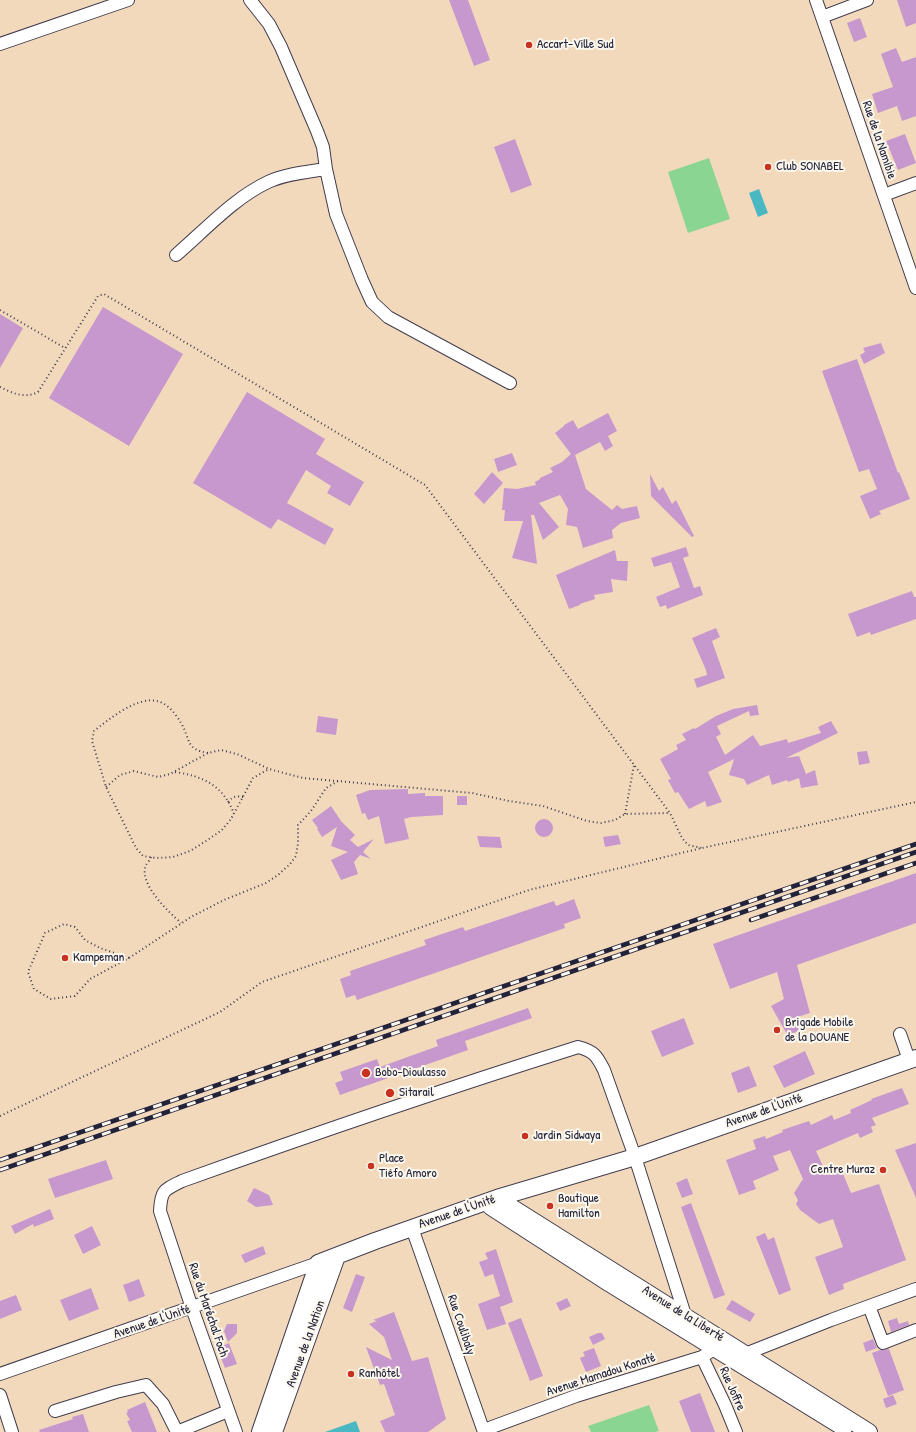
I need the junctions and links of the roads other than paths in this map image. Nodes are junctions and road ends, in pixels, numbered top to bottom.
1 (128, 0) edge
2 (250, 0) edge
3 (816, 0) edge
4 (867, 0) edge
5 (822, 17) junction
6 (1, 40) edge
7 (326, 169) junction
8 (916, 184) edge
9 (884, 195) junction
10 (176, 255) dead end
11 (916, 288) edge
12 (510, 383) dead end
13 (900, 1034) dead end
14 (912, 1059) edge
15 (634, 1157) junction
16 (490, 1200) junction
17 (412, 1228) junction
18 (337, 1256) junction
19 (318, 1263) junction
20 (916, 1290) edge
21 (869, 1306) junction
22 (192, 1308) junction
23 (685, 1315) junction
24 (916, 1330) edge
25 (685, 1331) junction
26 (713, 1348) junction
27 (739, 1357) junction
28 (0, 1374) edge
29 (0, 1395) edge
30 (55, 1411) dead end
31 (228, 1411) junction
32 (484, 1431) edge
33 (12, 1432) edge
34 (177, 1432) edge
35 (236, 1432) edge
36 (260, 1432) edge
37 (274, 1432) edge
38 (736, 1432) edge
39 (850, 1432) edge
40 (869, 1432) edge

1 - 6 street
2 - 7 street
3 - 5 street, Rue de la Namibie
4 - 5 street
5 - 9 street, Rue de la Namibie
7 - 10 street
7 - 12 street
8 - 9 street
9 - 11 street, Rue de la Namibie
13 - 14 street
14 - 15 main road, Avenue de l'Unité
15 - 16 main road, Avenue de l'Unité
15 - 22 street, Rue du Maréchal Foch
15 - 23 street
16 - 17 main road, Avenue de l'Unité
16 - 23 main road, Avenue de la Liberté
16 - 25 main road, Avenue de la Liberté
17 - 18 main road, Avenue de l'Unité
17 - 32 street, Rue Coulibaly
18 - 19 main road, Avenue de l'Unité
18 - 37 main road, Avenue de la Nation
19 - 22 street, Avenue de l'Unité
19 - 36 main road, Avenue de la Nation
20 - 21 street
21 - 24 street
21 - 27 street
22 - 28 street, Avenue de l'Unité
22 - 31 street, Rue du Maréchal Foch
23 - 25 street
23 - 26 main road, Avenue de la Liberté
25 - 26 main road, Avenue de la Liberté
26 - 27 main road, Avenue de la Liberté
26 - 32 street, Avenue Mamadou Konaté
26 - 38 street, Rue Joffre
27 - 39 main road, Avenue de la Liberté
27 - 40 main road, Avenue de la Liberté
29 - 33 street
30 - 34 street
31 - 34 street
31 - 35 street, Rue du Maréchal Foch

